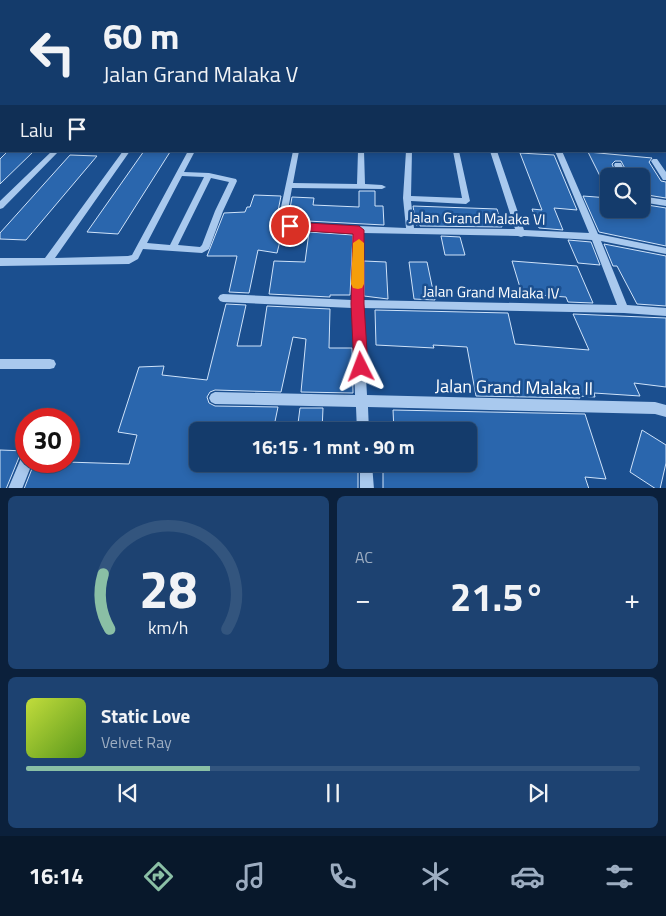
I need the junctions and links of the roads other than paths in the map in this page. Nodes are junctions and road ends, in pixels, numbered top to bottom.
1 (55, 152) edge
2 (125, 152) edge
3 (191, 152) edge
4 (296, 152) edge
5 (361, 152) edge
6 (409, 152) edge
7 (456, 152) edge
8 (493, 152) edge
9 (558, 152) edge
10 (655, 161) dead end
11 (618, 165) dead end
12 (619, 168) edge
13 (180, 174) junction
14 (209, 175) junction
15 (666, 178) edge
16 (289, 185) junction
17 (361, 186) junction
18 (382, 187) dead end
19 (407, 198) junction
20 (650, 200) edge
21 (666, 203) edge
22 (0, 206) edge
23 (290, 226) joint
24 (359, 230) junction
25 (410, 230) junction
26 (521, 234) junction
27 (595, 237) junction
28 (141, 246) junction
29 (172, 249) junction
30 (666, 251) edge
31 (0, 262) edge
32 (47, 262) junction
33 (223, 298) dead end
34 (357, 304) junction
35 (624, 309) junction
36 (666, 312) edge
37 (0, 364) edge
38 (50, 364) dead end
39 (215, 398) dead end
40 (361, 401) junction
41 (666, 412) edge
42 (362, 422) edge
43 (366, 472) edge
44 (22, 473) edge
45 (15, 488) edge
46 (367, 488) edge

1 - 22 street
2 - 32 street
3 - 13 street
4 - 16 street
5 - 17 street
6 - 19 street
7 - 19 street
8 - 26 street
9 - 27 street
10 - 15 street
11 - 12 street
13 - 14 street
13 - 28 street
14 - 29 street
14 - 29 street
16 - 17 street
16 - 23 street
17 - 18 street
19 - 25 street
20 - 21 street
23 - 24 street, Jalan Grand Malaka VI
24 - 25 street, Jalan Grand Malaka VI
24 - 34 street
25 - 26 street, Jalan Grand Malaka VI
26 - 27 street, Jalan Grand Malaka VI
27 - 30 street, Jalan Grand Malaka VI
27 - 35 street
28 - 29 street
28 - 32 street
31 - 32 street
33 - 34 street, Jalan Grand Malaka IV
34 - 35 street, Jalan Grand Malaka IV
34 - 40 street
35 - 36 street
37 - 38 street
39 - 40 street
40 - 41 street, Jalan Grand Malaka II
40 - 42 street
43 - 46 street
44 - 45 street

